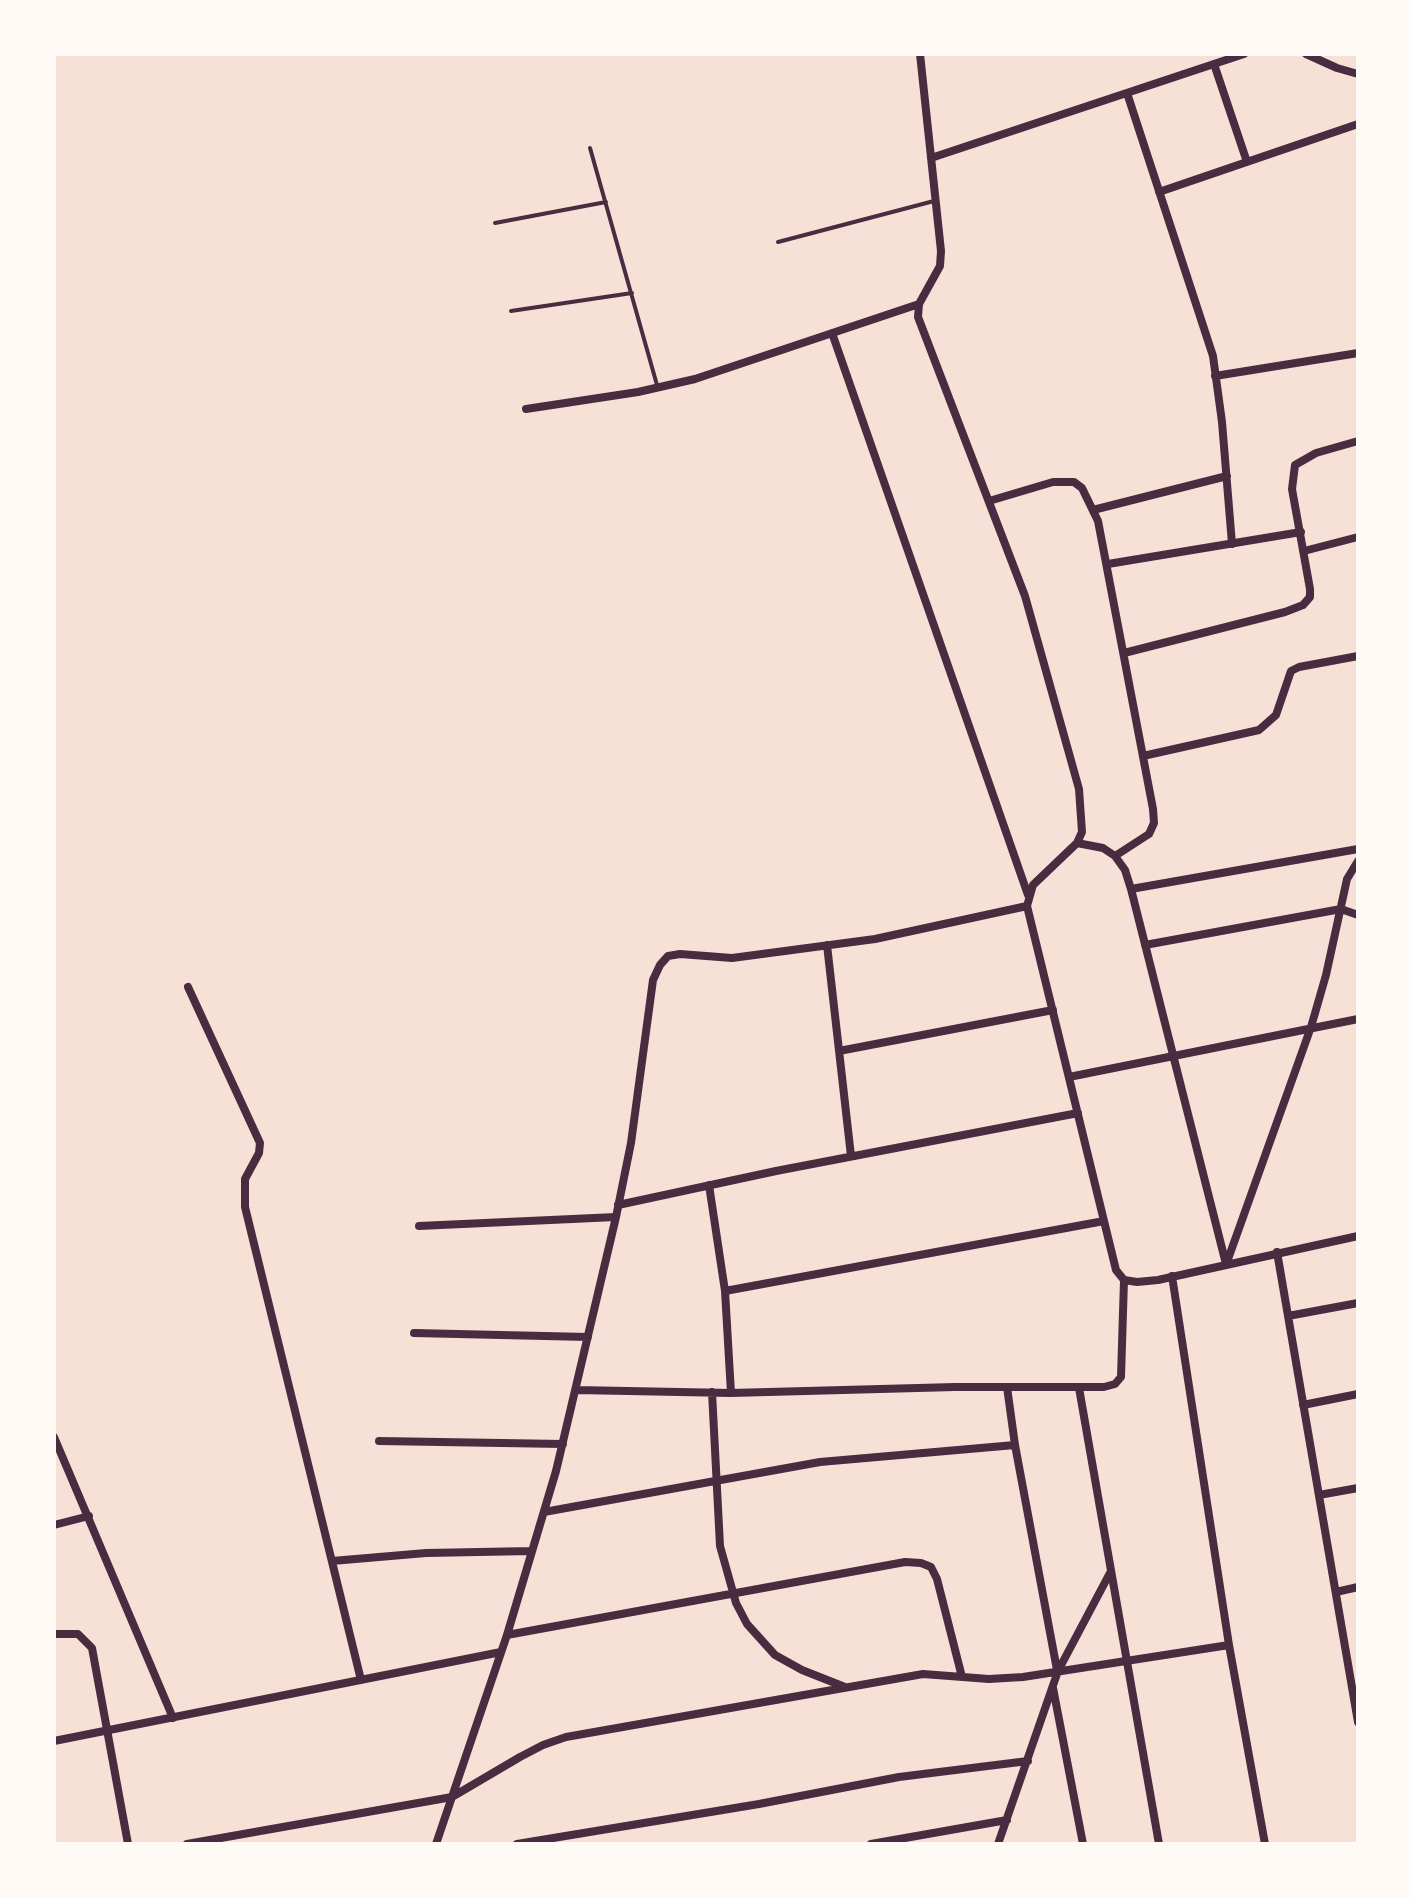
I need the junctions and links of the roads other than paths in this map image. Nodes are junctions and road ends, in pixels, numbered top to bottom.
1 (921, 54) edge
2 (1244, 54) edge
3 (1306, 54) edge
4 (1214, 64) junction
5 (1358, 74) edge
6 (1127, 93) junction
7 (1358, 124) edge
8 (590, 148) dead end
9 (931, 158) junction
10 (1247, 162) junction
11 (1159, 192) junction
12 (936, 201) junction
13 (606, 202) junction
14 (495, 223) dead end
15 (778, 242) dead end
16 (632, 293) junction
17 (919, 304) junction
18 (511, 311) dead end
19 (832, 333) junction
20 (1358, 353) edge
21 (1215, 376) junction
22 (658, 388) junction
23 (526, 409) dead end
24 (1358, 441) edge
25 (1227, 476) junction
26 (989, 501) junction
27 (1093, 510) junction
28 (1301, 532) junction
29 (1358, 537) edge
30 (1232, 544) junction
31 (1304, 551) junction
32 (1108, 564) junction
33 (1124, 653) junction
34 (1358, 656) edge
35 (1143, 756) junction
36 (1077, 843) junction
37 (1358, 849) edge
38 (1115, 856) junction
39 (1358, 861) edge
40 (1131, 889) junction
41 (1028, 895) junction
42 (1027, 906) junction
43 (1341, 909) junction
44 (1358, 915) edge
45 (827, 945) junction
46 (1145, 945) junction
47 (188, 987) dead end
48 (1053, 1010) junction
49 (1358, 1019) edge
50 (1311, 1027) junction
51 (839, 1051) junction
52 (1173, 1054) junction
53 (1069, 1077) junction
54 (1078, 1113) junction
55 (851, 1156) junction
56 (709, 1185) junction
57 (618, 1205) junction
58 (616, 1217) junction
59 (1104, 1221) junction
60 (419, 1226) dead end
61 (1358, 1236) edge
62 (1277, 1252) junction
63 (1226, 1264) junction
64 (1172, 1276) junction
65 (1124, 1280) junction
66 (725, 1291) junction
67 (1358, 1303) edge
68 (1288, 1316) junction
69 (414, 1333) dead end
70 (588, 1337) junction
71 (1007, 1387) junction
72 (1079, 1388) junction
73 (576, 1390) junction
74 (712, 1392) junction
75 (731, 1393) junction
76 (1358, 1394) edge
77 (1303, 1405) junction
78 (54, 1437) edge
79 (379, 1441) dead end
80 (563, 1444) junction
81 (1015, 1445) junction
82 (717, 1480) junction
83 (1358, 1488) edge
84 (1319, 1495) junction
85 (544, 1512) junction
86 (89, 1516) junction
87 (54, 1525) edge
88 (532, 1551) junction
89 (332, 1561) junction
90 (1111, 1570) junction
91 (1358, 1587) edge
92 (1336, 1592) junction
93 (735, 1593) junction
94 (54, 1634) edge
95 (507, 1635) junction
96 (1229, 1645) junction
97 (501, 1652) junction
98 (1128, 1661) junction
99 (1058, 1671) junction
100 (962, 1677) junction
101 (361, 1680) junction
102 (1354, 1680) edge
103 (846, 1687) junction
104 (1053, 1687) junction
105 (173, 1718) junction
106 (1358, 1722) edge
107 (105, 1731) junction
108 (54, 1741) edge
109 (1028, 1761) junction
110 (452, 1797) junction
111 (1007, 1820) junction
112 (128, 1844) edge
113 (187, 1844) edge
114 (436, 1844) edge
115 (517, 1844) edge
116 (871, 1844) edge
117 (998, 1844) edge
118 (1083, 1844) edge
119 (1159, 1844) edge
120 (1265, 1844) edge

1 - 9 street
2 - 4 street
3 - 5 street
4 - 6 street
4 - 10 street
6 - 9 street
6 - 11 street
7 - 10 street
8 - 13 lane
9 - 12 street
10 - 11 street
11 - 21 street
12 - 15 lane
12 - 17 street
13 - 14 lane
13 - 16 lane
16 - 18 lane
16 - 22 lane
17 - 19 street
17 - 26 street
19 - 22 street
19 - 41 street
20 - 21 street
21 - 25 street
22 - 23 street
24 - 28 street
25 - 27 street
25 - 30 street
26 - 27 street
26 - 36 street
27 - 32 street
28 - 30 street
28 - 31 street
29 - 31 street
30 - 32 street
31 - 33 street
32 - 33 street
33 - 35 street
34 - 35 street
35 - 38 street
36 - 38 street
36 - 41 street
37 - 40 street
38 - 40 street
39 - 43 street
40 - 46 street
41 - 42 street
42 - 45 street
42 - 48 street
43 - 44 street
43 - 46 street
43 - 50 street
45 - 51 street
45 - 57 street
46 - 52 street
47 - 89 street
48 - 51 street
48 - 53 street
49 - 50 street
50 - 52 street
50 - 63 street
51 - 55 street
52 - 53 street
52 - 63 street
53 - 54 street
54 - 55 street
54 - 59 street
55 - 56 street
56 - 57 street
56 - 66 street
57 - 58 street
58 - 60 street
58 - 70 street
59 - 65 street
59 - 66 street
61 - 62 street
62 - 63 street
62 - 68 street
63 - 64 street
64 - 65 street
64 - 96 street
65 - 72 street
66 - 75 street
67 - 68 street
68 - 77 street
69 - 70 street
70 - 73 street
71 - 72 street
71 - 75 street
71 - 81 street
72 - 90 street
73 - 74 street
73 - 80 street
74 - 75 street
74 - 82 street
76 - 77 street
77 - 84 street
78 - 86 street
79 - 80 street
80 - 85 street
81 - 82 street
81 - 99 street
82 - 85 street
82 - 93 street
83 - 84 street
84 - 92 street
85 - 88 street
86 - 87 street
86 - 105 street
88 - 89 street
88 - 95 street
89 - 101 street
90 - 98 street
90 - 99 street
91 - 92 street
92 - 102 street
93 - 95 street
93 - 100 street
93 - 103 street
94 - 107 street
95 - 97 street
96 - 98 street
96 - 120 street
97 - 101 street
97 - 110 street
98 - 99 street
98 - 119 street
99 - 100 street
99 - 104 street
100 - 103 street
101 - 105 street
102 - 106 street
103 - 110 street
104 - 109 street
104 - 118 street
105 - 107 street
107 - 108 street
107 - 112 street
109 - 111 street
109 - 115 street
110 - 113 street
110 - 114 street
111 - 116 street
111 - 117 street

